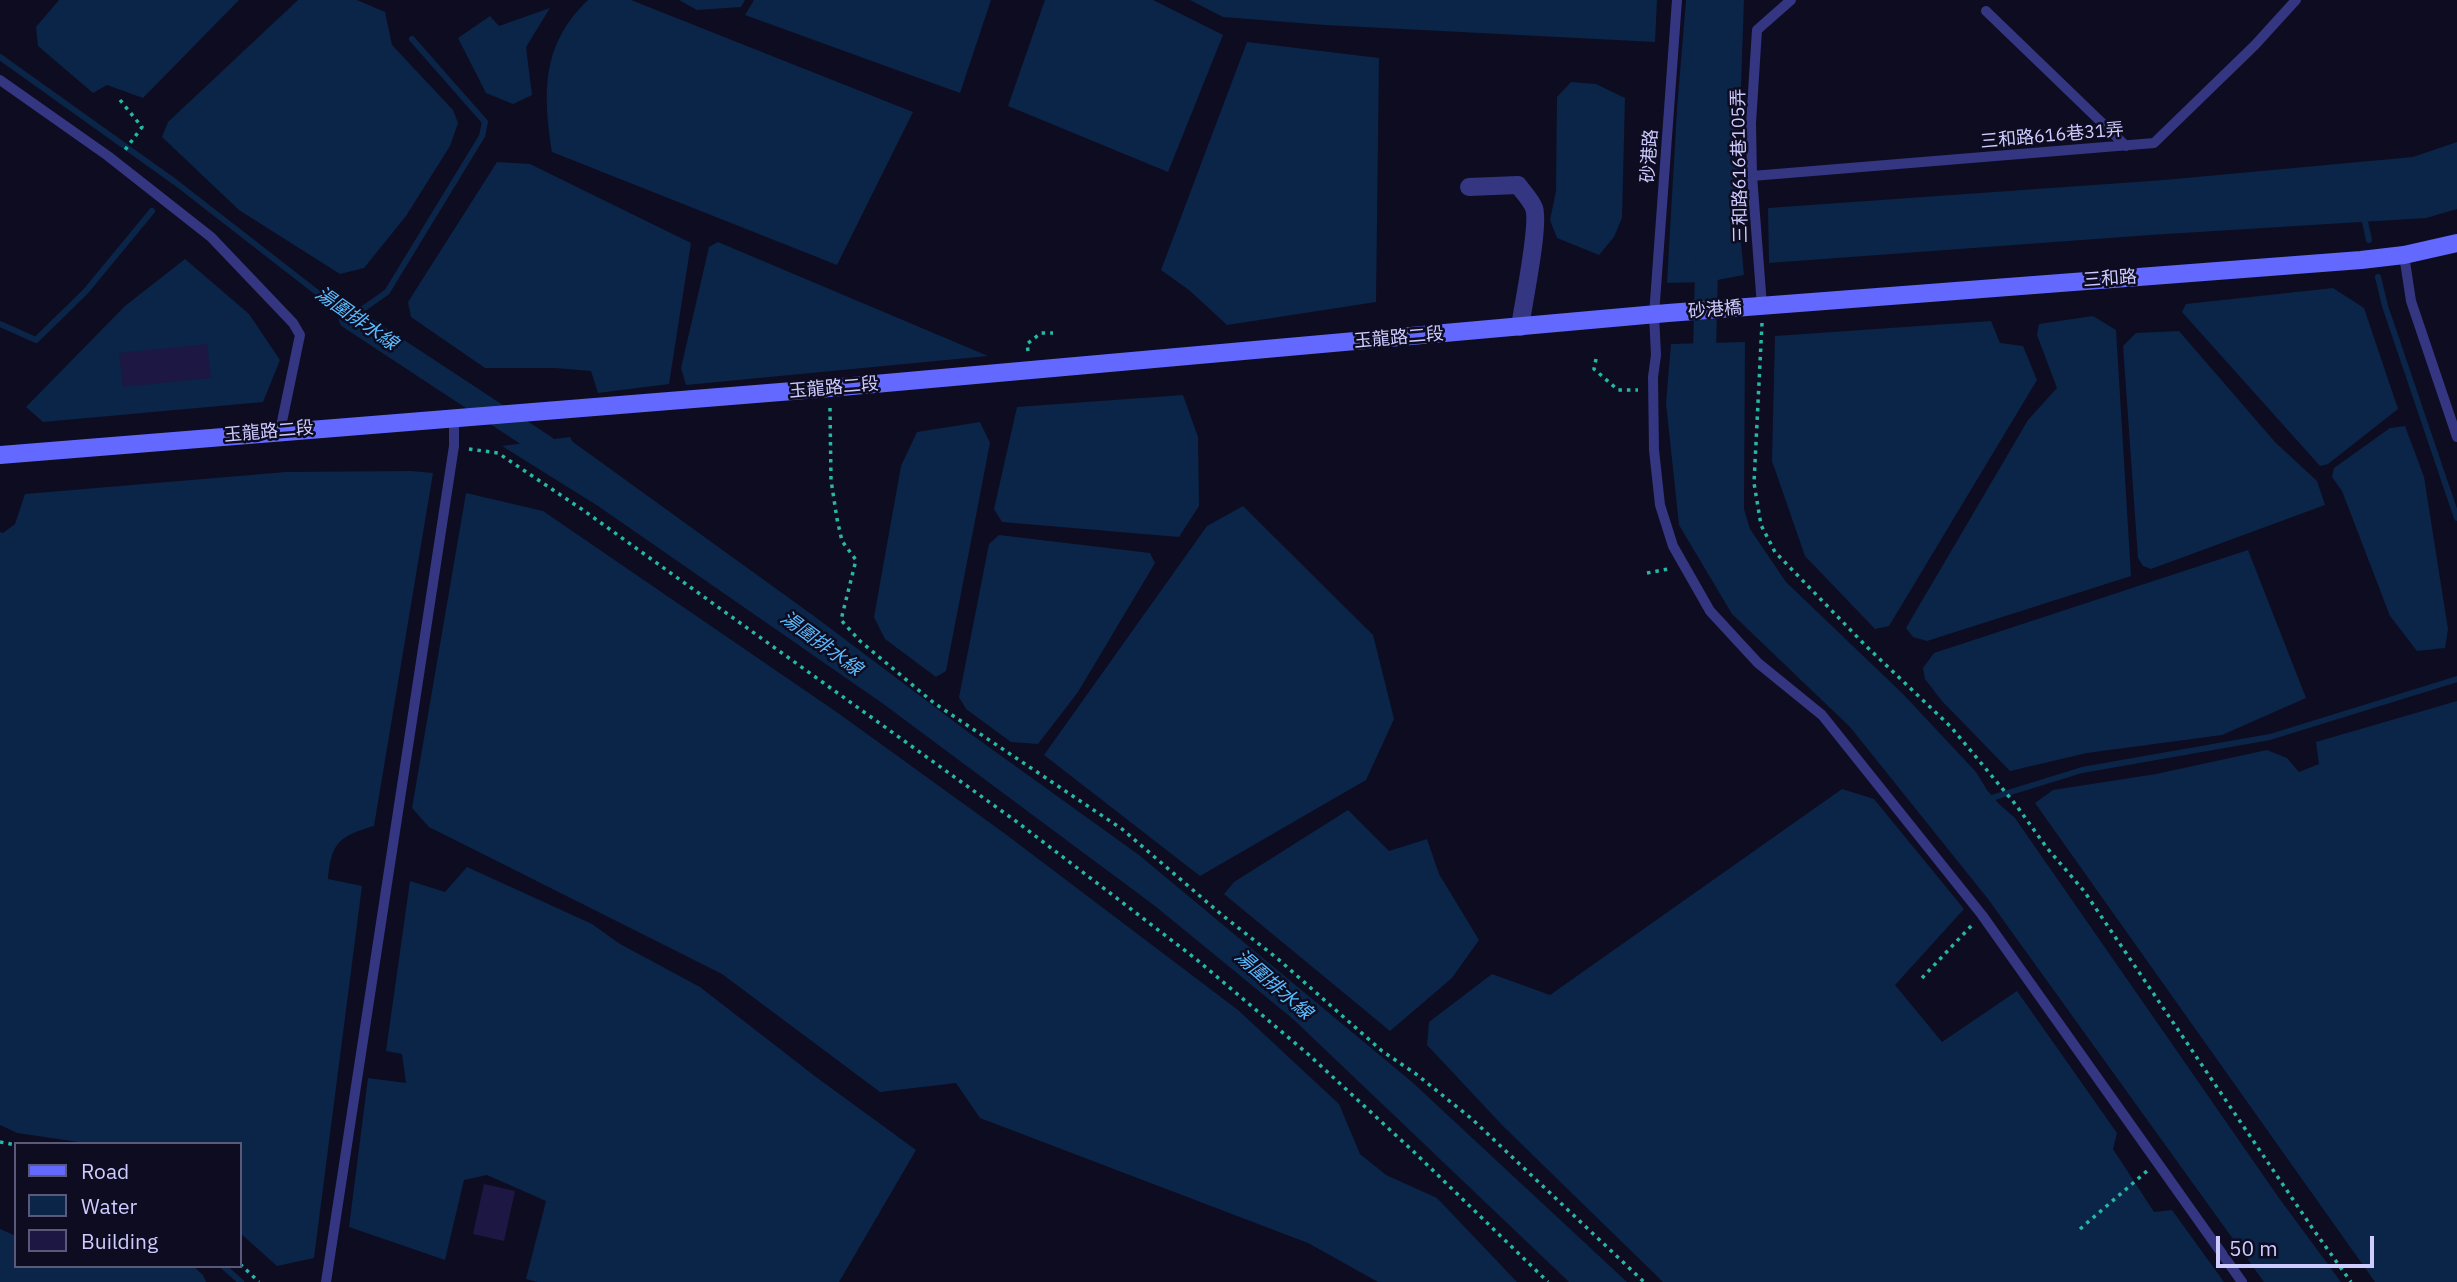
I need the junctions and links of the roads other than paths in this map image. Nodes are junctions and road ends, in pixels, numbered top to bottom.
1 (1677, 0) edge
2 (1791, 0) edge
3 (2296, 0) edge
4 (1986, 10) dead end
5 (0, 80) edge
6 (2126, 146) junction
7 (1752, 176) junction
8 (1469, 187) dead end
9 (2457, 243) edge
10 (2404, 255) junction
11 (1762, 306) junction
12 (1661, 314) junction
13 (1520, 327) junction
14 (454, 418) junction
15 (280, 431) junction
16 (2457, 437) edge
17 (0, 455) edge
18 (326, 1282) edge
19 (2242, 1282) edge

1 - 12 lane, 砂港路
2 - 7 lane, 三和路616巷105弄
3 - 6 lane, 三和路616巷31弄
4 - 6 lane
5 - 15 lane
6 - 7 lane, 三和路616巷31弄
7 - 11 lane, 三和路616巷105弄
8 - 13 street
9 - 10 main road, 三和路
10 - 11 main road, 三和路
10 - 16 lane
11 - 12 main road, 砂港橋
12 - 13 main road, 玉龍路二段
12 - 19 lane, 砂港路
13 - 14 main road, 玉龍路二段
14 - 15 main road, 玉龍路二段
14 - 18 lane
15 - 17 main road, 玉龍路二段

